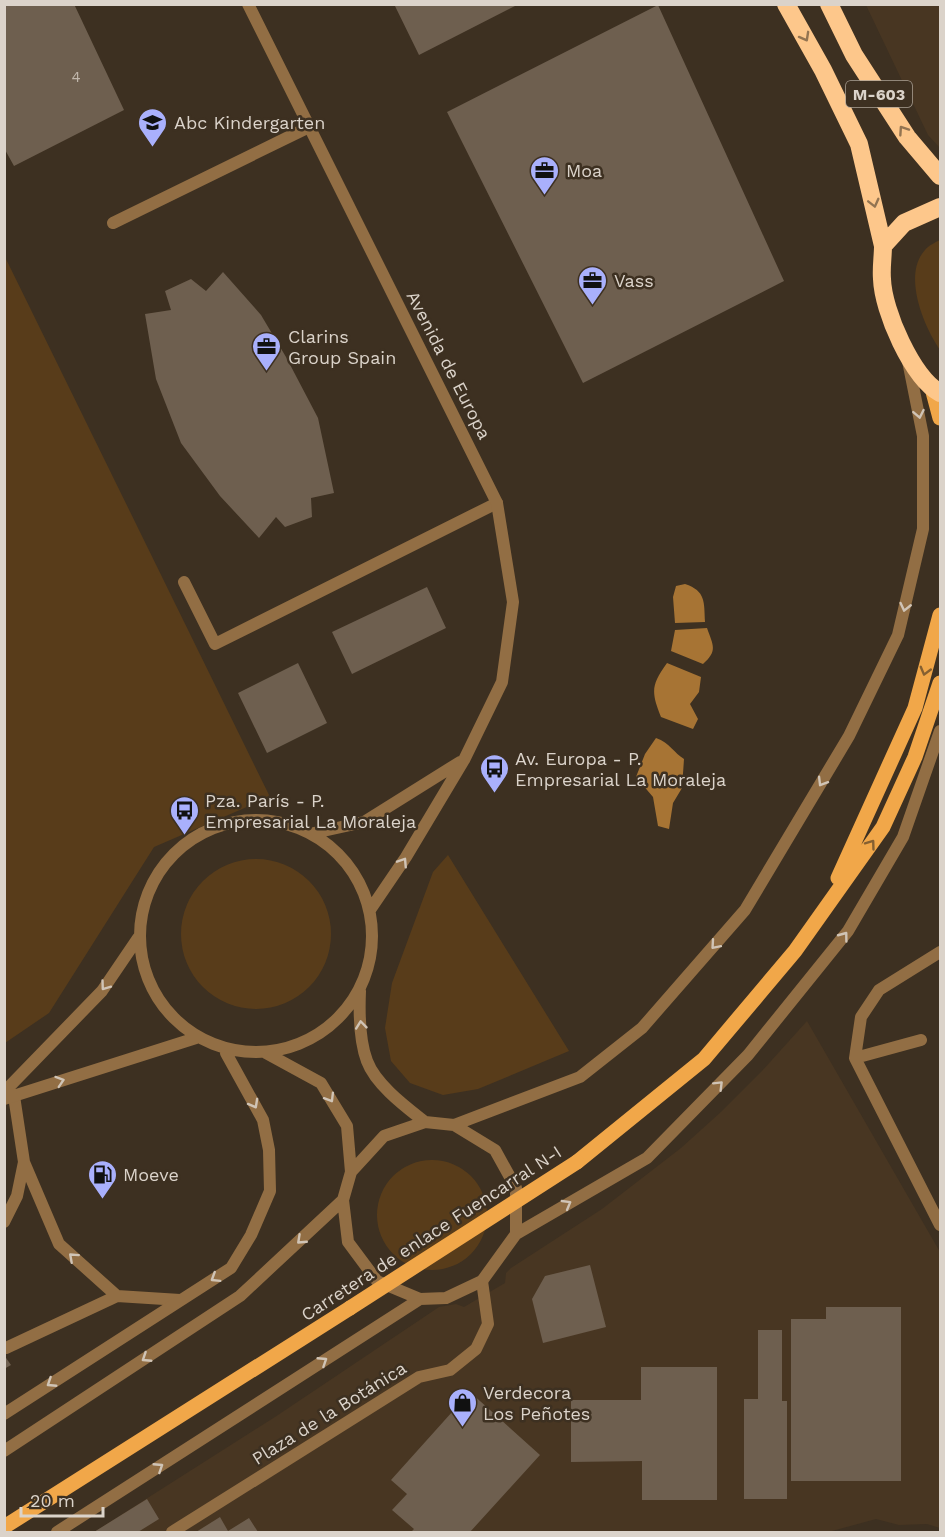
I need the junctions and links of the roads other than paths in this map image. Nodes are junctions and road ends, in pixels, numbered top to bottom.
1 (248, 4) edge
2 (786, 4) edge
3 (829, 4) edge
4 (309, 127) junction
5 (940, 176) edge
6 (940, 207) edge
7 (113, 223) dead end
8 (883, 246) junction
9 (907, 357) junction
10 (937, 391) edge
11 (940, 418) edge
12 (497, 503) junction
13 (184, 582) dead end
14 (940, 615) edge
15 (940, 685) edge
16 (940, 730) edge
17 (464, 760) junction
18 (314, 833) junction
19 (824, 908) junction
20 (370, 910) junction
21 (138, 938) junction
22 (940, 952) edge
23 (360, 991) junction
24 (196, 1038) junction
25 (921, 1040) dead end
26 (226, 1053) junction
27 (266, 1053) junction
28 (855, 1058) junction
29 (8, 1095) edge
30 (425, 1122) junction
31 (454, 1125) junction
32 (24, 1162) junction
33 (351, 1172) junction
34 (343, 1200) junction
35 (4, 1222) edge
36 (940, 1224) edge
37 (516, 1234) junction
38 (482, 1281) junction
39 (117, 1296) junction
40 (420, 1299) junction
41 (180, 1300) junction
42 (6, 1348) dead end
43 (4, 1414) edge
44 (4, 1451) edge
45 (4, 1527) edge
46 (57, 1533) edge
47 (172, 1533) edge

1 - 4 street, Avenida de Europa
2 -> 8 highway, M-603
5 -> 3 highway, M-603
4 - 7 street
4 - 12 street, Avenida de Europa
6 - 8 highway
8 - 9 highway, M-603
9 - 10 highway, M-603
9 -> 31 street
10 - 11 main road
12 - 13 street
12 - 17 street, Avenida de Europa
14 -> 19 main road, Carretera de enlace Fuencarral N-I
19 -> 15 main road, Carretera de enlace Fuencarral N-I
37 -> 16 street
17 - 18 street
20 -> 17 street, Avenida de Europa
18 - 20 street
18 - 21 street
19 - 45 main road, Carretera de enlace Fuencarral N-I, bridge
20 - 23 street
21 - 24 street
21 -> 29 street
22 - 28 street
23 - 27 street
30 -> 23 street
24 - 26 street
29 -> 24 street
25 - 28 street
26 - 27 street
26 -> 41 street
27 -> 33 street
28 - 36 street
29 - 32 street
30 - 31 street
30 - 33 street
31 - 37 street
32 - 35 street
39 -> 32 street
33 - 34 street
34 - 40 street
34 -> 44 street
37 - 38 street
38 - 40 street
38 - 47 street, Plaza de la Botánica
39 - 41 street
39 - 42 street
46 -> 40 street
41 -> 43 street

